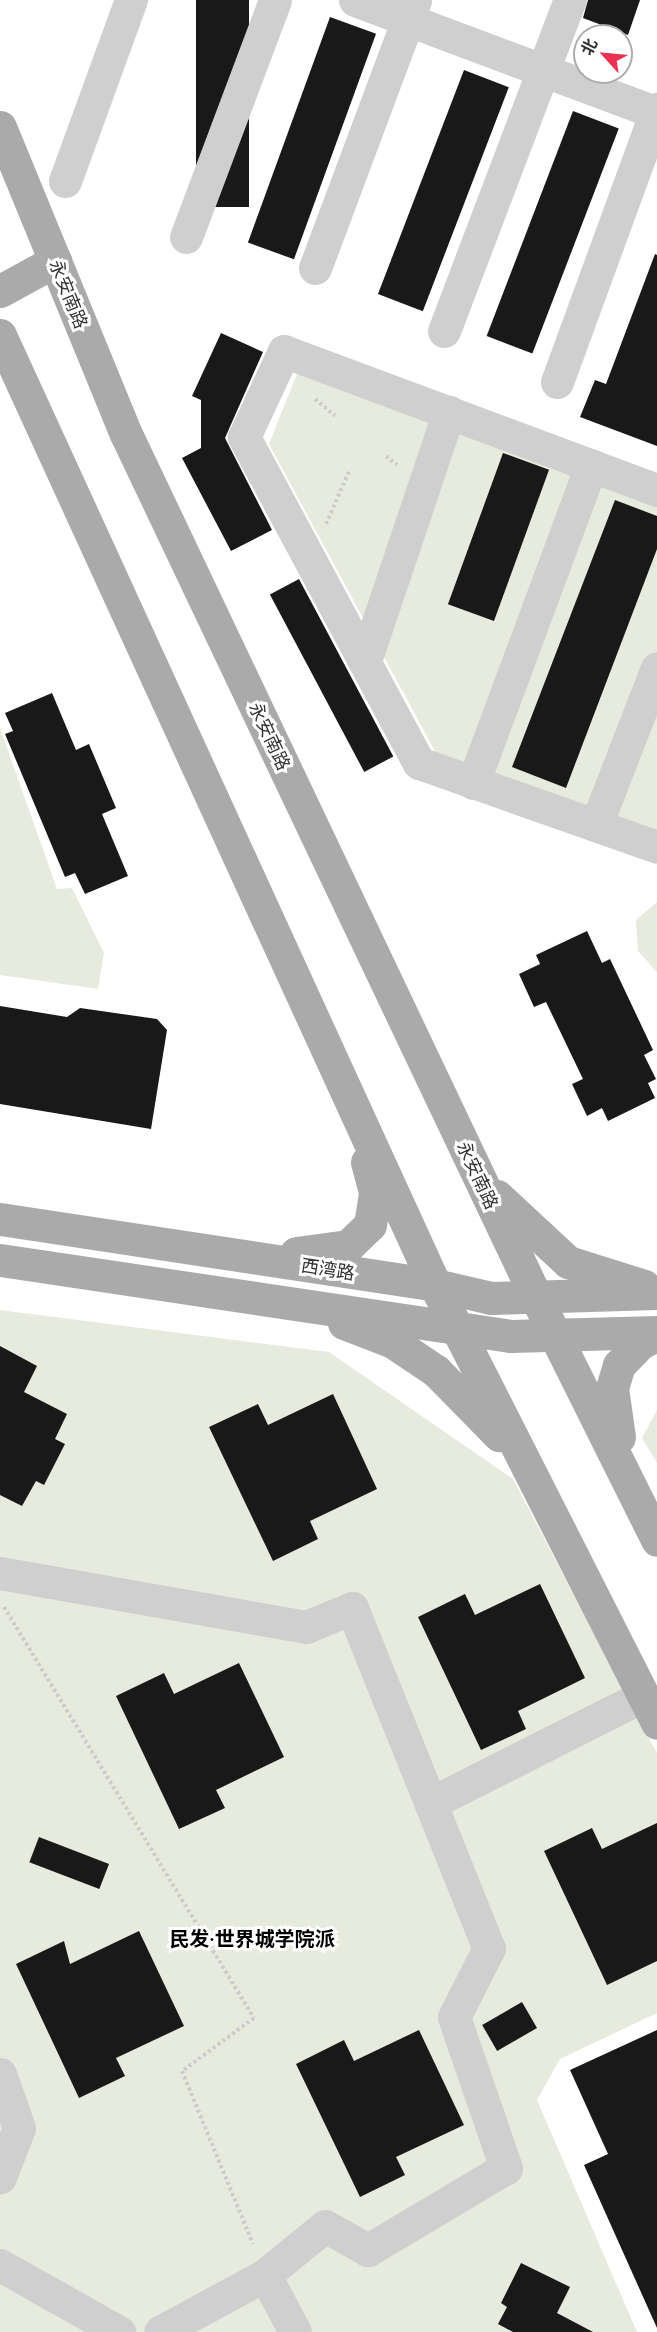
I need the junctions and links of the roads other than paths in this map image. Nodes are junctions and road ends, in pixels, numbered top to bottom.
1 (131, 0) edge
2 (275, 0) edge
3 (355, 0) edge
4 (570, 0) edge
5 (411, 10) edge
6 (544, 71) junction
7 (657, 112) edge
8 (0, 127) edge
9 (65, 181) dead end
10 (186, 237) dead end
11 (55, 261) junction
12 (315, 268) dead end
13 (0, 291) edge
14 (444, 331) dead end
15 (0, 335) edge
16 (556, 382) dead end
17 (449, 412) junction
18 (591, 465) junction
19 (657, 490) edge
20 (365, 662) junction
21 (657, 668) edge
22 (473, 783) junction
23 (596, 825) junction
24 (657, 847) edge
25 (351, 1103) junction
26 (480, 1178) junction
27 (0, 1219) edge
28 (247, 1257) junction
29 (0, 1260) edge
30 (435, 1285) junction
31 (657, 1292) edge
32 (537, 1299) junction
33 (294, 1304) junction
34 (455, 1326) junction
35 (657, 1333) edge
36 (560, 1337) junction
37 (525, 1462) junction
38 (624, 1471) junction
39 (657, 1540) edge
40 (0, 1572) edge
41 (650, 1709) edge
42 (431, 1803) junction
43 (0, 2074) edge
44 (0, 2177) edge
45 (265, 2275) junction
46 (6, 2277) edge
47 (119, 2332) edge
48 (160, 2332) edge
49 (295, 2332) edge

1 - 9 lane
2 - 10 lane
3 - 5 lane
4 - 6 lane
5 - 6 lane
5 - 12 lane
6 - 7 lane
6 - 14 lane
7 - 16 lane
8 - 11 main road, 永安南路
11 - 13 main road
11 - 26 main road, 永安南路
15 - 25 main road
17 - 18 lane
17 - 20 lane
17 - 20 lane
18 - 19 lane
18 - 22 lane
20 - 22 lane
21 - 23 lane
22 - 23 lane
23 - 24 lane
25 - 28 main road
25 - 30 main road
26 - 31 main road
26 - 32 main road, 永安南路
27 - 28 main road, 西湾路
28 - 30 main road, 西湾路
29 - 33 main road
30 - 32 main road, 西湾路
30 - 34 main road
31 - 32 main road, 西湾路
32 - 36 main road, 永安南路
33 - 34 main road
33 - 37 main road
34 - 36 main road
34 - 37 main road
35 - 36 main road
35 - 38 main road
36 - 38 main road, 永安南路
37 - 41 main road
38 - 39 main road, 永安南路
40 - 42 lane
41 - 42 lane
42 - 45 lane
43 - 44 lane
45 - 48 lane
45 - 49 lane
46 - 47 lane

